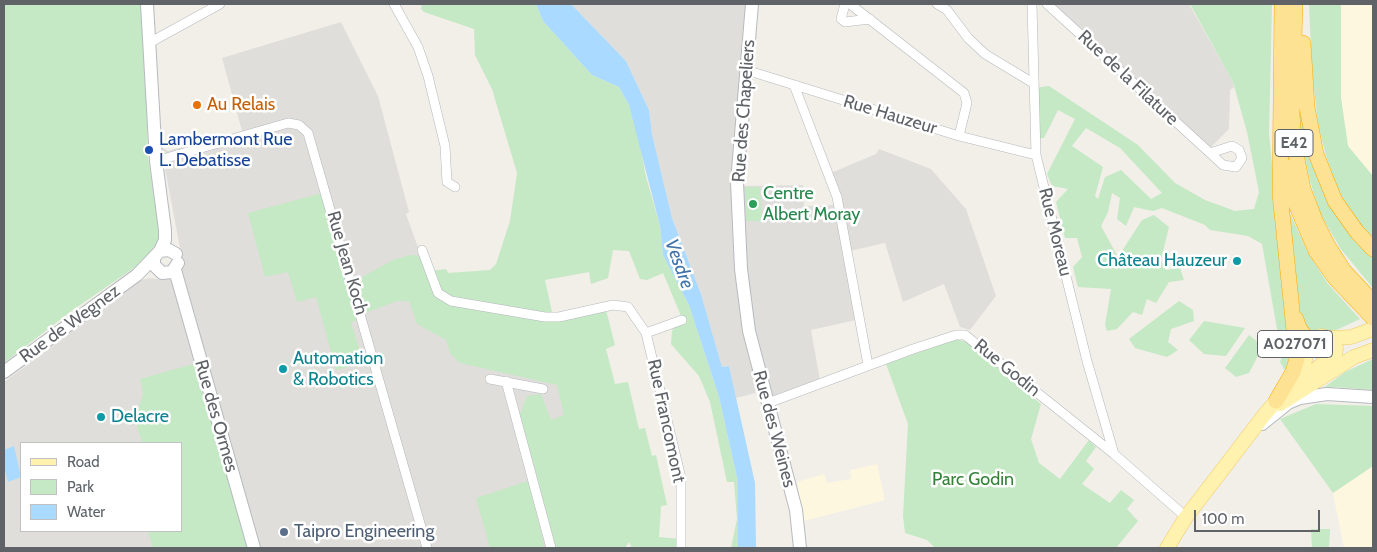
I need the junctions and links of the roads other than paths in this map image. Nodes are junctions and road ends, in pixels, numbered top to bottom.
1 (147, 4) edge
2 (220, 4) edge
3 (394, 4) edge
4 (752, 4) edge
5 (845, 4) edge
6 (850, 4) edge
7 (937, 4) edge
8 (1032, 4) edge
9 (1047, 4) edge
10 (1282, 4) edge
11 (1295, 4) edge
12 (1301, 4) edge
13 (870, 19) junction
14 (149, 43) junction
15 (746, 70) junction
16 (1033, 82) junction
17 (794, 85) junction
18 (958, 136) junction
19 (1280, 138) junction
20 (1210, 153) dead end
21 (1036, 155) junction
22 (156, 161) junction
23 (455, 187) dead end
24 (162, 209) junction
25 (1373, 249) edge
26 (422, 250) dead end
27 (157, 254) junction
28 (176, 254) junction
29 (175, 270) junction
30 (160, 273) junction
31 (1340, 274) junction
32 (137, 276) junction
33 (1289, 283) junction
34 (178, 285) junction
35 (1373, 302) edge
36 (745, 311) joint
37 (1373, 318) edge
38 (682, 320) dead end
39 (1373, 330) edge
40 (646, 333) junction
41 (1330, 338) junction
42 (1373, 343) edge
43 (1308, 349) junction
44 (1373, 350) edge
45 (1336, 353) junction
46 (868, 365) junction
47 (1321, 365) junction
48 (4, 372) edge
49 (490, 379) dead end
50 (506, 381) junction
51 (543, 389) dead end
52 (1373, 397) edge
53 (1278, 402) junction
54 (768, 403) junction
55 (1261, 425) junction
56 (1241, 447) junction
57 (1114, 454) junction
58 (1186, 517) junction
59 (254, 548) edge
60 (427, 548) edge
61 (551, 548) edge
62 (681, 548) edge
63 (800, 548) edge
64 (1167, 548) edge

1 - 14 street
2 - 14 street
3 - 23 street
4 - 15 street, Rue des Chapeliers
5 - 13 street
6 - 13 street
7 - 16 street
8 - 16 street, Rue Moreau
9 - 20 street, Rue de la Filature
10 - 19 highway, E42
11 - 31 highway, E42
12 - 25 highway
13 - 18 street
14 - 22 street
15 - 17 street, Rue Hauzeur
15 - 36 street, Rue des Chapeliers
16 - 21 street, Rue Moreau
17 - 18 street, Rue Hauzeur
17 - 46 street
18 - 21 street, Rue Hauzeur
19 - 31 highway, E42
19 - 33 highway
21 - 57 street, Rue Moreau
22 - 24 street
22 - 60 street, Rue Jean Koch
24 - 27 street
24 - 28 street
26 - 40 street, Rue Francomont
27 - 28 street
27 - 30 street
27 - 32 street, Rue de Wegnez
28 - 29 street
29 - 30 street
29 - 34 street, Rue des Ormes
30 - 32 street, Rue de Wegnez
30 - 34 street
31 - 35 highway, E42
31 - 37 highway, E42
32 - 48 street, Rue de Wegnez
33 - 43 highway, A027071
33 - 53 highway, A027071
34 - 59 street, Rue des Ormes
36 - 54 street, Rue des Weines
38 - 40 street
39 - 41 main road
40 - 62 street, Rue Francomont
41 - 43 main road
41 - 45 main road
42 - 45 main road
43 - 47 main road
43 - 53 main road
44 - 53 main road
45 - 47 main road
46 - 54 street, Rue Godin
46 - 57 street, Rue Godin
47 - 53 main road
49 - 50 street
50 - 51 street
50 - 61 street
52 - 55 street
53 - 55 main road
53 - 56 main road
54 - 63 street, Rue des Weines
55 - 56 main road
56 - 58 main road
57 - 58 street, Rue Godin
58 - 64 main road

